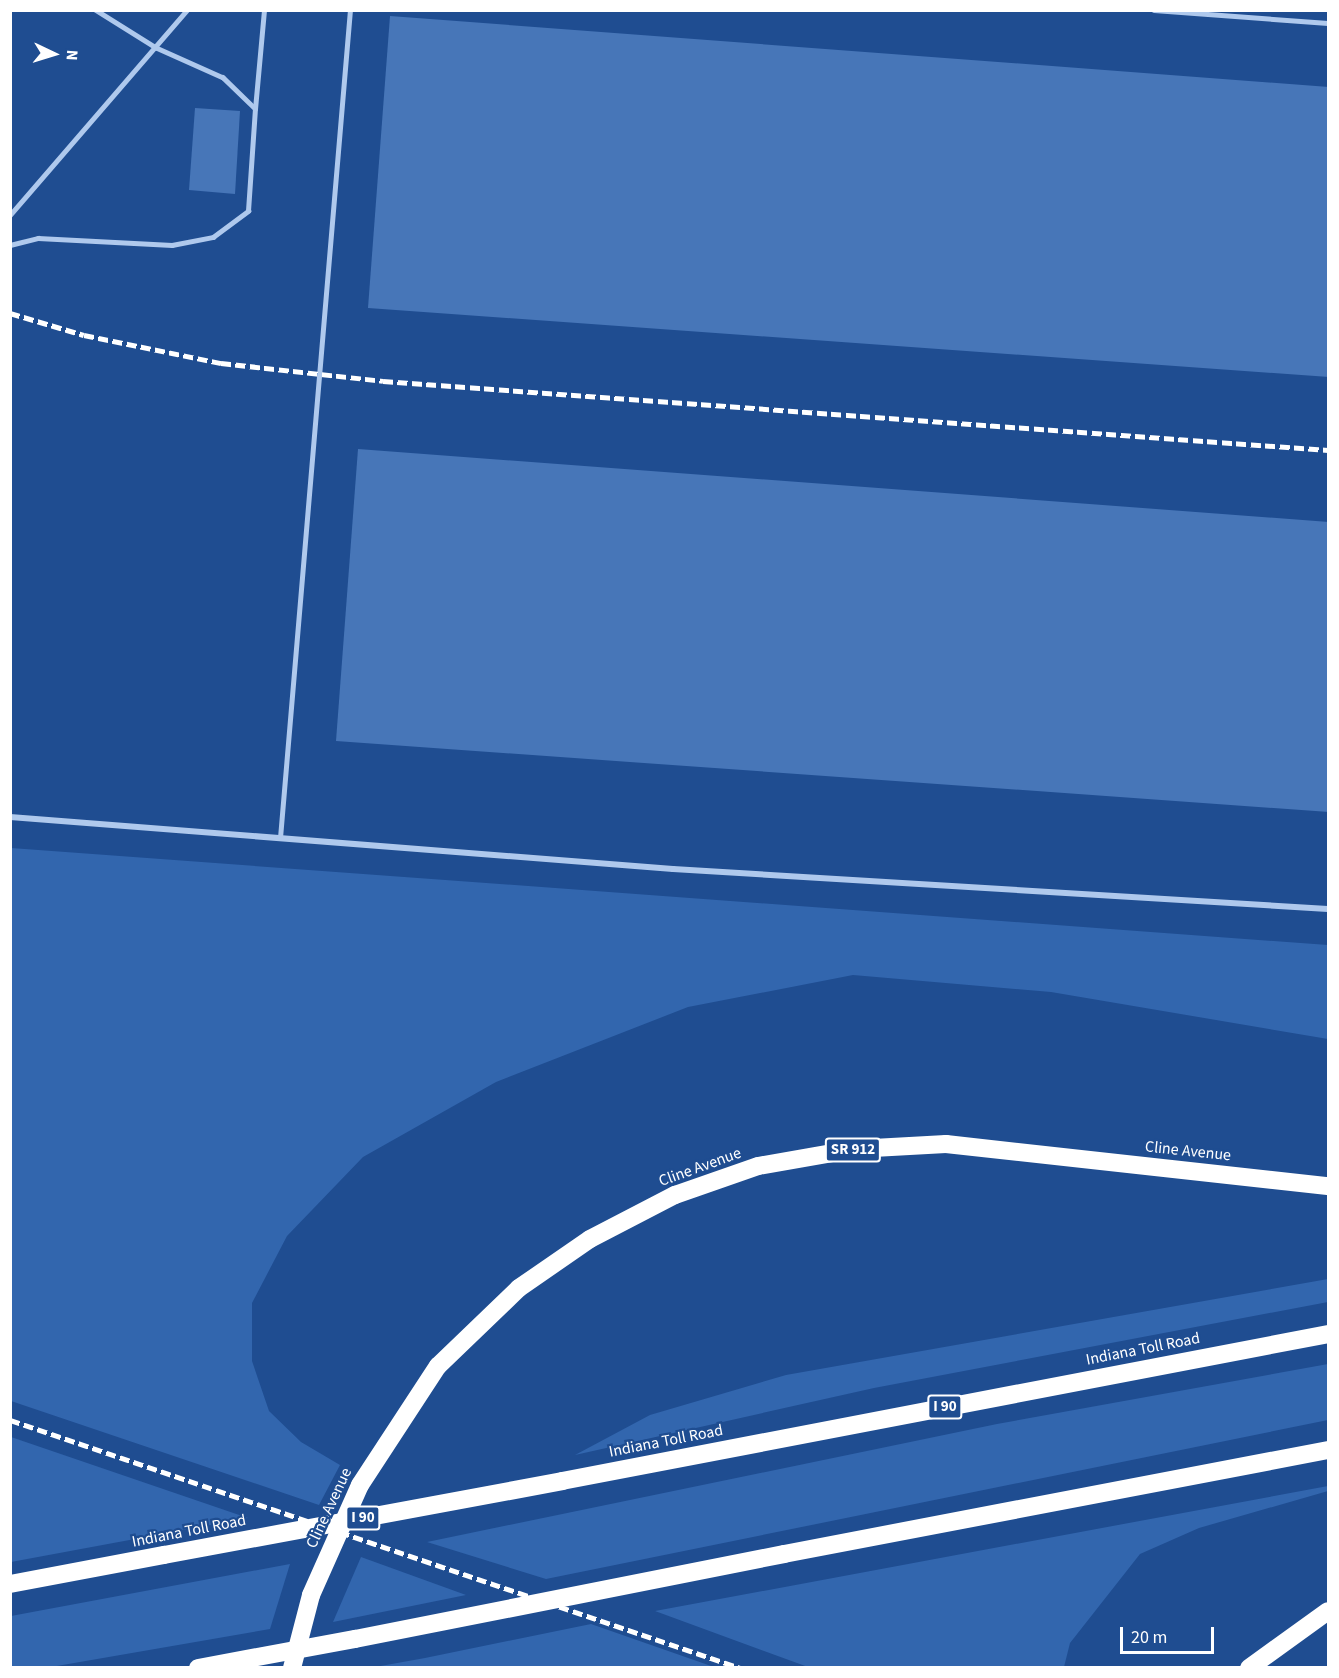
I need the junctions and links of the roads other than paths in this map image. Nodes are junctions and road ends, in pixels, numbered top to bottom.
1 (95, 10) edge
2 (187, 10) edge
3 (264, 10) edge
4 (350, 10) edge
5 (1154, 10) edge
6 (1329, 23) edge
7 (156, 48) junction
8 (255, 109) junction
9 (10, 215) edge
10 (10, 245) edge
11 (10, 817) edge
12 (280, 838) junction
13 (1329, 909) edge
14 (1329, 1186) edge
15 (1329, 1334) edge
16 (1329, 1450) edge
17 (10, 1584) edge
18 (1329, 1611) edge
19 (198, 1668) edge
20 (292, 1668) edge
21 (1249, 1668) edge

1 - 7 lane
2 - 7 lane
3 - 8 lane
4 - 12 lane
5 - 6 lane
7 - 8 lane
7 - 9 lane
8 - 10 lane
11 - 12 street
12 - 13 street
14 - 20 highway, Cline Avenue / SR 912, bridge
15 - 17 highway, Indiana Toll Road / I 90, bridge
16 - 19 highway, bridge
18 - 21 highway

